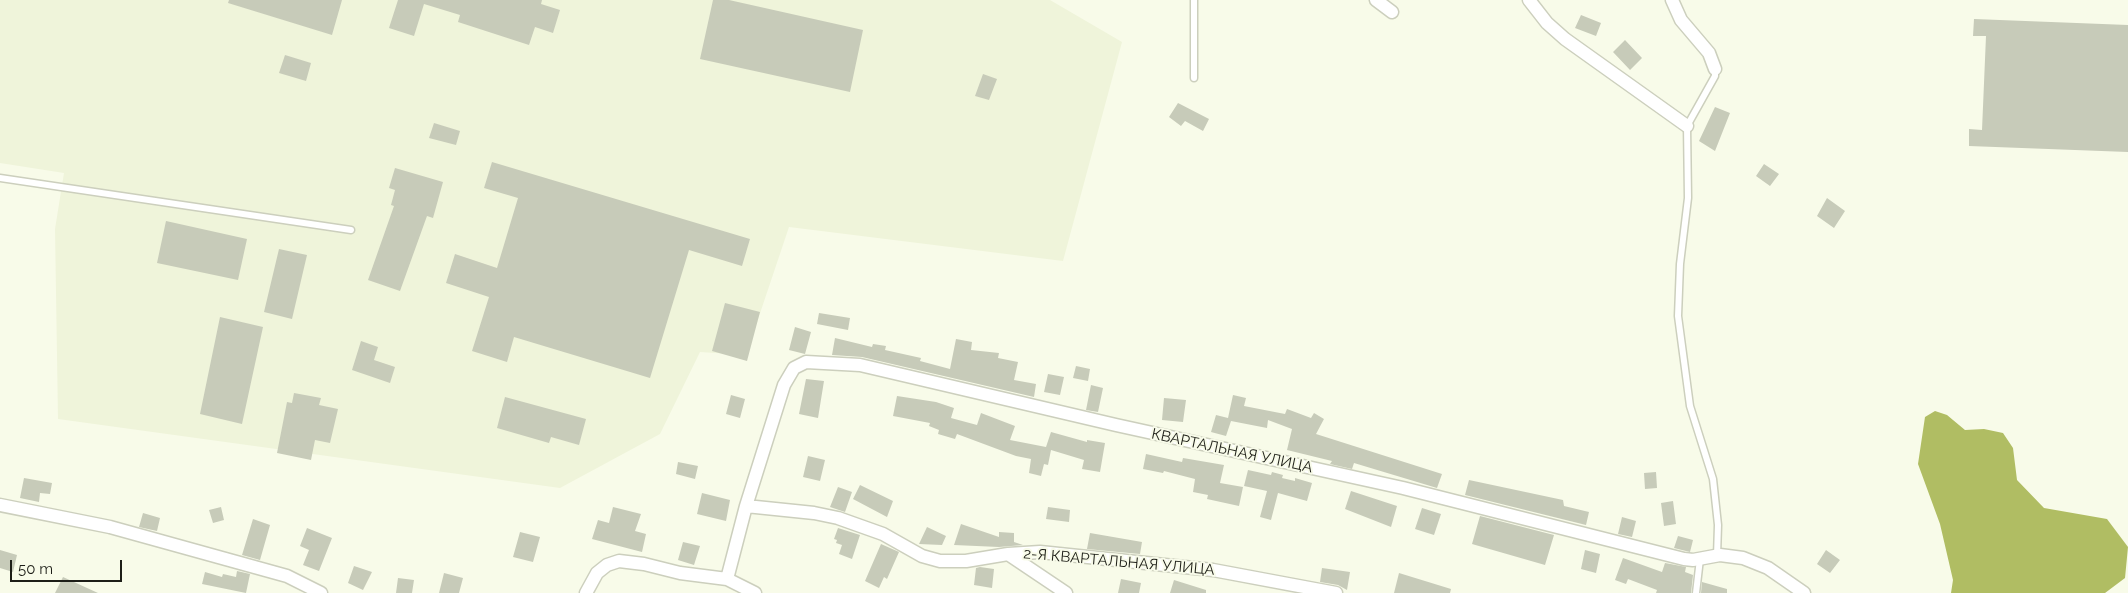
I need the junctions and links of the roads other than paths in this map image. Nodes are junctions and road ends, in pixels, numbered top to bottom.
1 (1194, 0) edge
2 (1376, 0) edge
3 (1529, 0) edge
4 (1672, 0) edge
5 (1392, 12) dead end
6 (1715, 69) joint
7 (1194, 78) dead end
8 (1687, 126) junction
9 (0, 178) edge
10 (351, 230) dead end
11 (0, 505) edge
12 (746, 506) junction
13 (1008, 554) junction
14 (1718, 556) junction
15 (1700, 559) junction
16 (727, 579) junction
17 (321, 593) edge
18 (586, 593) edge
19 (755, 593) edge
20 (1066, 593) edge
21 (1336, 593) edge
22 (1696, 593) edge
23 (1804, 593) edge

1 - 7 lane
2 - 5 street
3 - 8 street
4 - 6 street
6 - 8 lane
8 - 14 lane
9 - 10 lane
11 - 17 street
12 - 13 street, 2-Я КВАРТАЛЬНАЯ УЛИЦА
12 - 15 street, КВАРТАЛЬНАЯ УЛИЦА
12 - 16 street
13 - 20 street
13 - 21 street, 2-Я КВАРТАЛЬНАЯ УЛИЦА
14 - 15 street, КВАРТАЛЬНАЯ УЛИЦА
14 - 23 street, КВАРТАЛЬНАЯ УЛИЦА
15 - 22 lane
16 - 18 street
16 - 19 street

